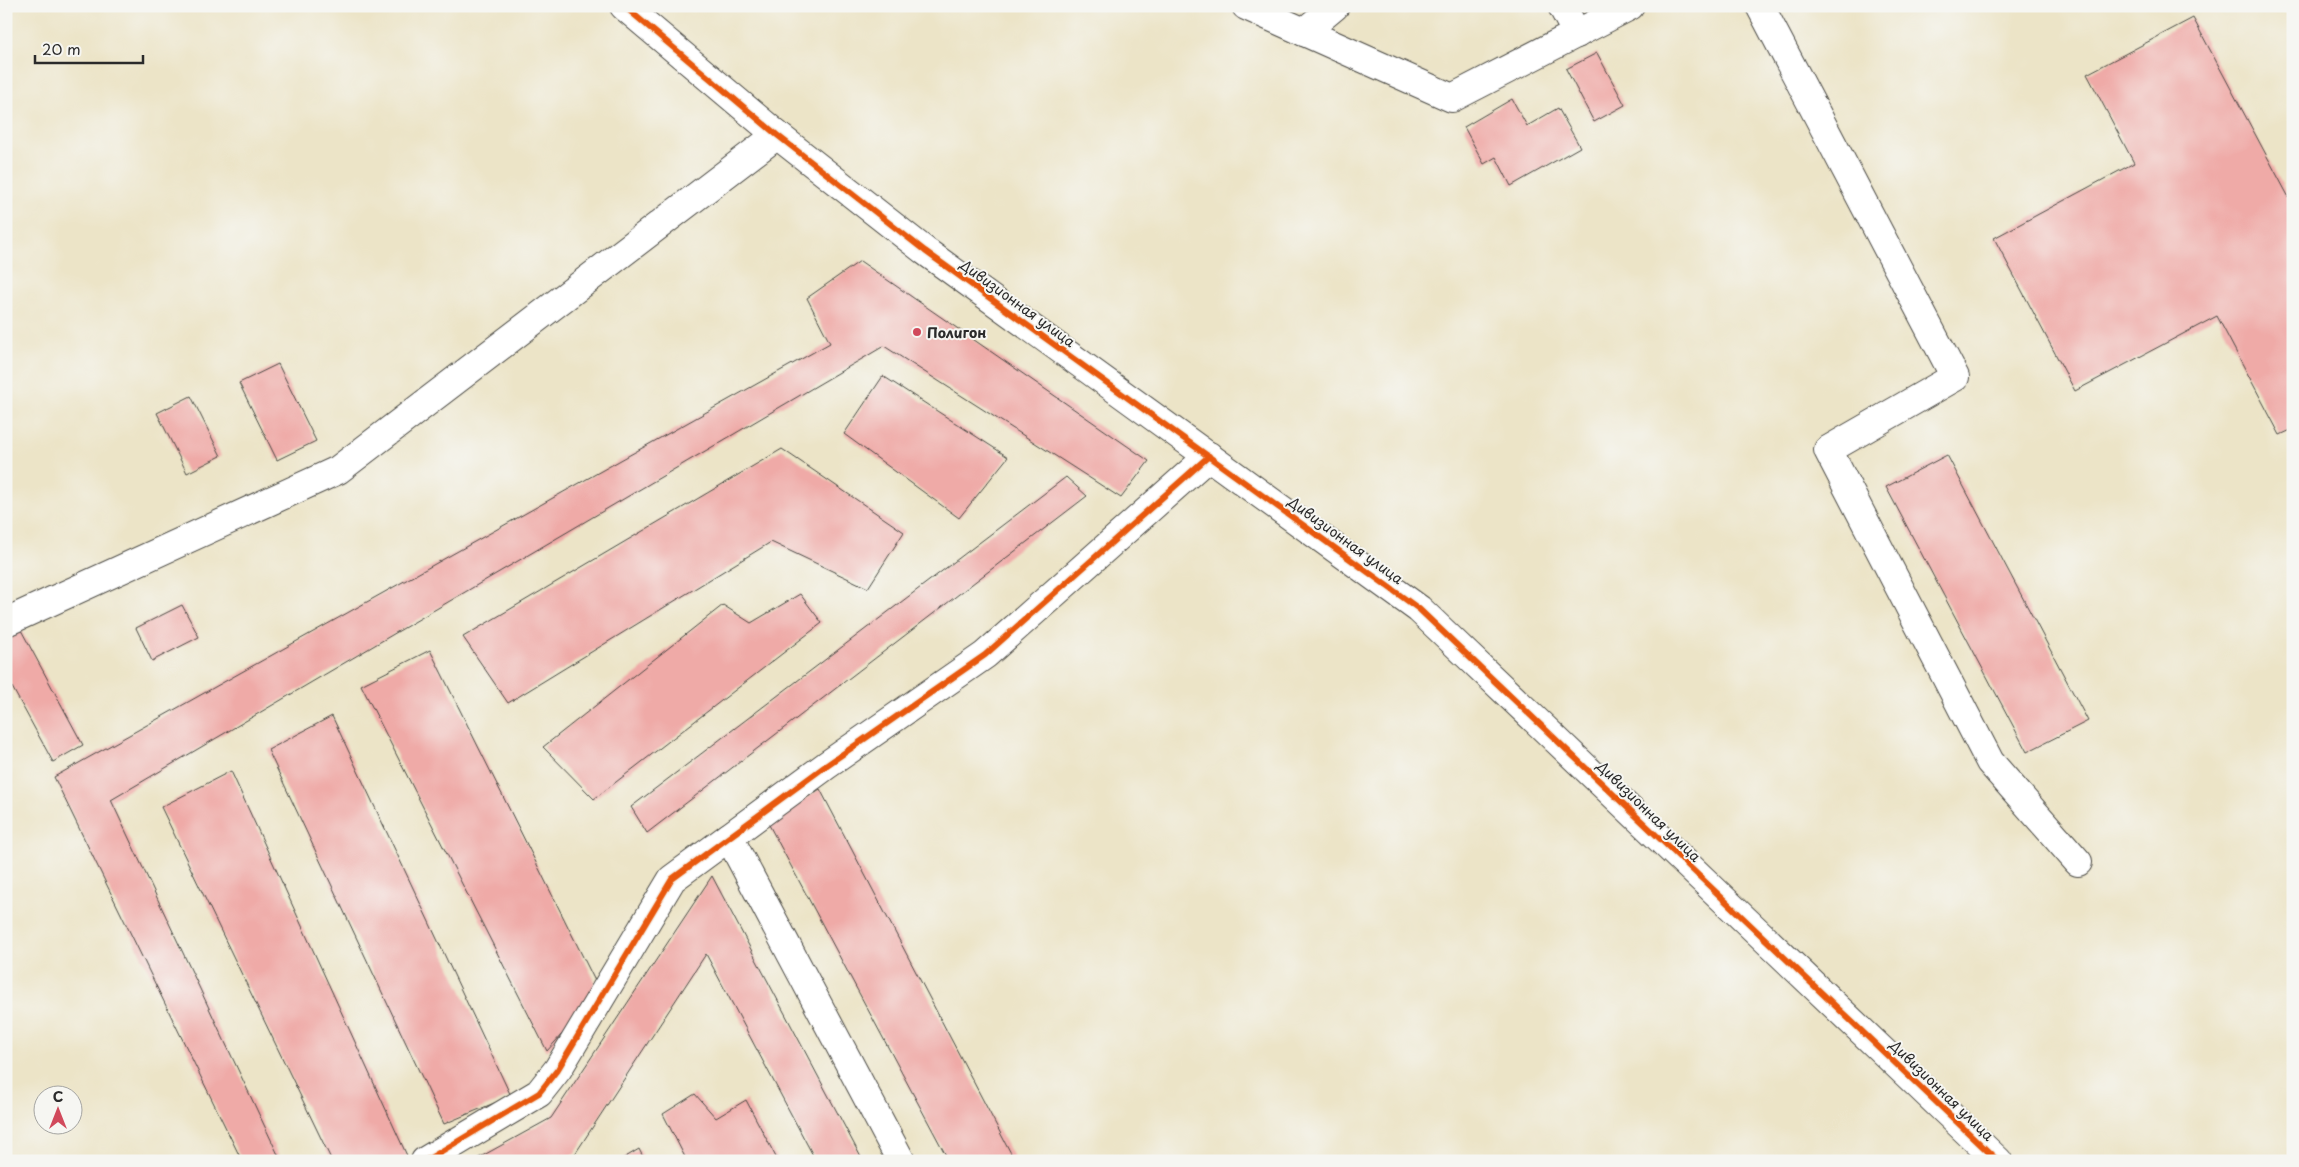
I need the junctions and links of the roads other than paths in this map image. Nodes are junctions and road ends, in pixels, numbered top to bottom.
1 (624, 6) edge
2 (1246, 6) edge
3 (1335, 6) edge
4 (1562, 6) edge
5 (1630, 6) edge
6 (1760, 6) edge
7 (1304, 32) junction
8 (1577, 34) junction
9 (777, 135) junction
10 (1209, 456) junction
11 (6, 622) edge
12 (729, 837) junction
13 (2078, 862) dead end
14 (424, 1161) edge
15 (900, 1161) edge
16 (1998, 1161) edge

1 - 9 street, Дивизионная улица
2 - 7 street
3 - 7 street
4 - 8 street
5 - 8 street
6 - 13 street
7 - 8 street
9 - 10 street, Дивизионная улица
9 - 11 street
10 - 12 street
10 - 16 street, Дивизионная улица
12 - 14 street
12 - 15 street

